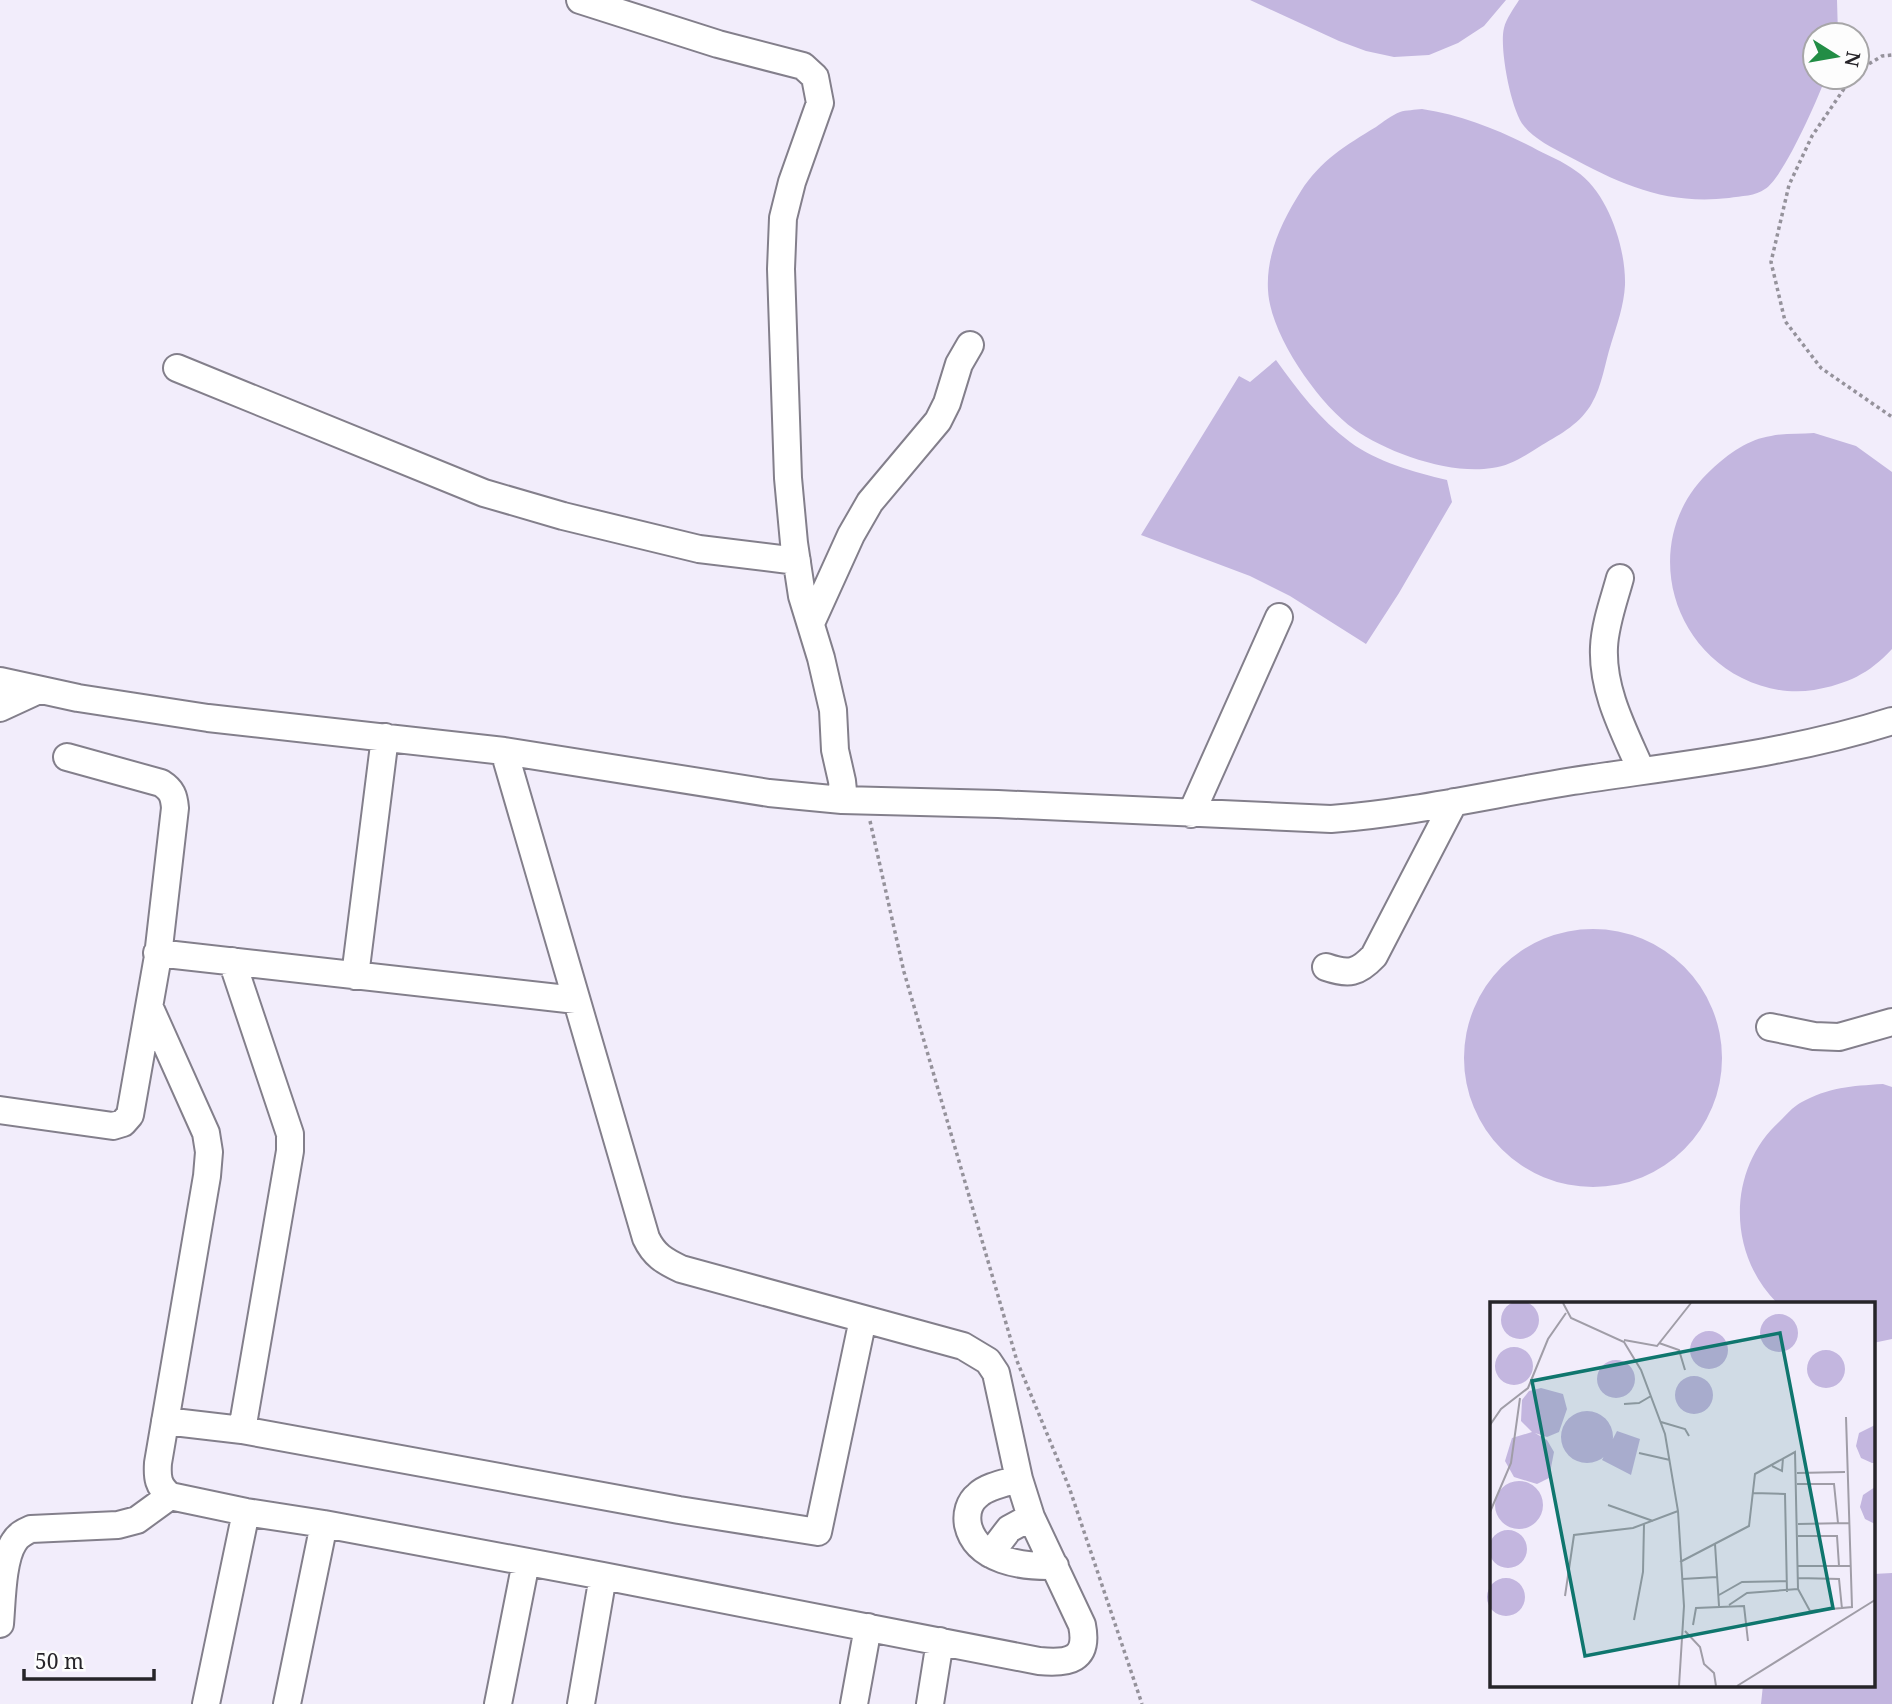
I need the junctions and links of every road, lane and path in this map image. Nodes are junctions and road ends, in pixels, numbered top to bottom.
1 (580, 0) edge
2 (1892, 55) edge
3 (1871, 63) edge
4 (1843, 91) edge
5 (970, 345) dead end
6 (177, 369) dead end
7 (1892, 417) edge
8 (797, 561) junction
9 (1620, 578) dead end
10 (1279, 617) dead end
11 (811, 623) junction
12 (0, 681) edge
13 (39, 690) junction
14 (0, 708) edge
15 (1892, 721) edge
16 (384, 737) junction
17 (504, 751) junction
18 (67, 757) dead end
19 (1641, 771) junction
20 (855, 800) junction
21 (1454, 802) junction
22 (1191, 814) junction
23 (158, 953) junction
24 (232, 961) junction
25 (1326, 967) dead end
26 (355, 976) junction
27 (576, 1000) junction
28 (150, 1008) junction
29 (1892, 1022) edge
30 (1770, 1027) dead end
31 (0, 1110) edge
32 (863, 1319) junction
33 (165, 1421) junction
34 (242, 1430) junction
35 (1019, 1479) junction
36 (170, 1496) junction
37 (246, 1512) junction
38 (1031, 1517) junction
39 (324, 1524) junction
40 (990, 1554) junction
41 (526, 1562) junction
42 (1055, 1566) junction
43 (603, 1576) junction
44 (0, 1624) edge
45 (868, 1627) junction
46 (940, 1641) junction
47 (206, 1704) edge
48 (287, 1704) edge
49 (498, 1704) edge
50 (581, 1704) edge
51 (854, 1704) edge
52 (930, 1704) edge
53 (1142, 1704) edge

1 - 8 street
2 - 3 path
4 - 7 path
5 - 11 street
6 - 8 street
8 - 11 street
9 - 19 street
10 - 22 street
11 - 20 street
12 - 13 street
13 - 14 street
13 - 16 street
15 - 19 street
16 - 17 street
16 - 26 street
17 - 20 street
17 - 27 street
18 - 23 street
19 - 21 street
20 - 22 street
20 - 53 path
21 - 22 street
21 - 25 street
23 - 24 street
23 - 28 street
24 - 26 street
24 - 34 street
26 - 27 street
27 - 32 street
28 - 31 street
28 - 33 street
29 - 30 street
32 - 34 street
32 - 35 street
33 - 34 street
33 - 36 street
35 - 38 street
35 - 40 street
36 - 37 street
36 - 44 street
37 - 39 street
37 - 47 street
38 - 40 street
38 - 42 street
39 - 41 street
39 - 48 street
40 - 42 street
41 - 43 street
41 - 49 street
42 - 46 street
43 - 45 street
43 - 50 street
45 - 46 street
45 - 51 street
46 - 52 street

